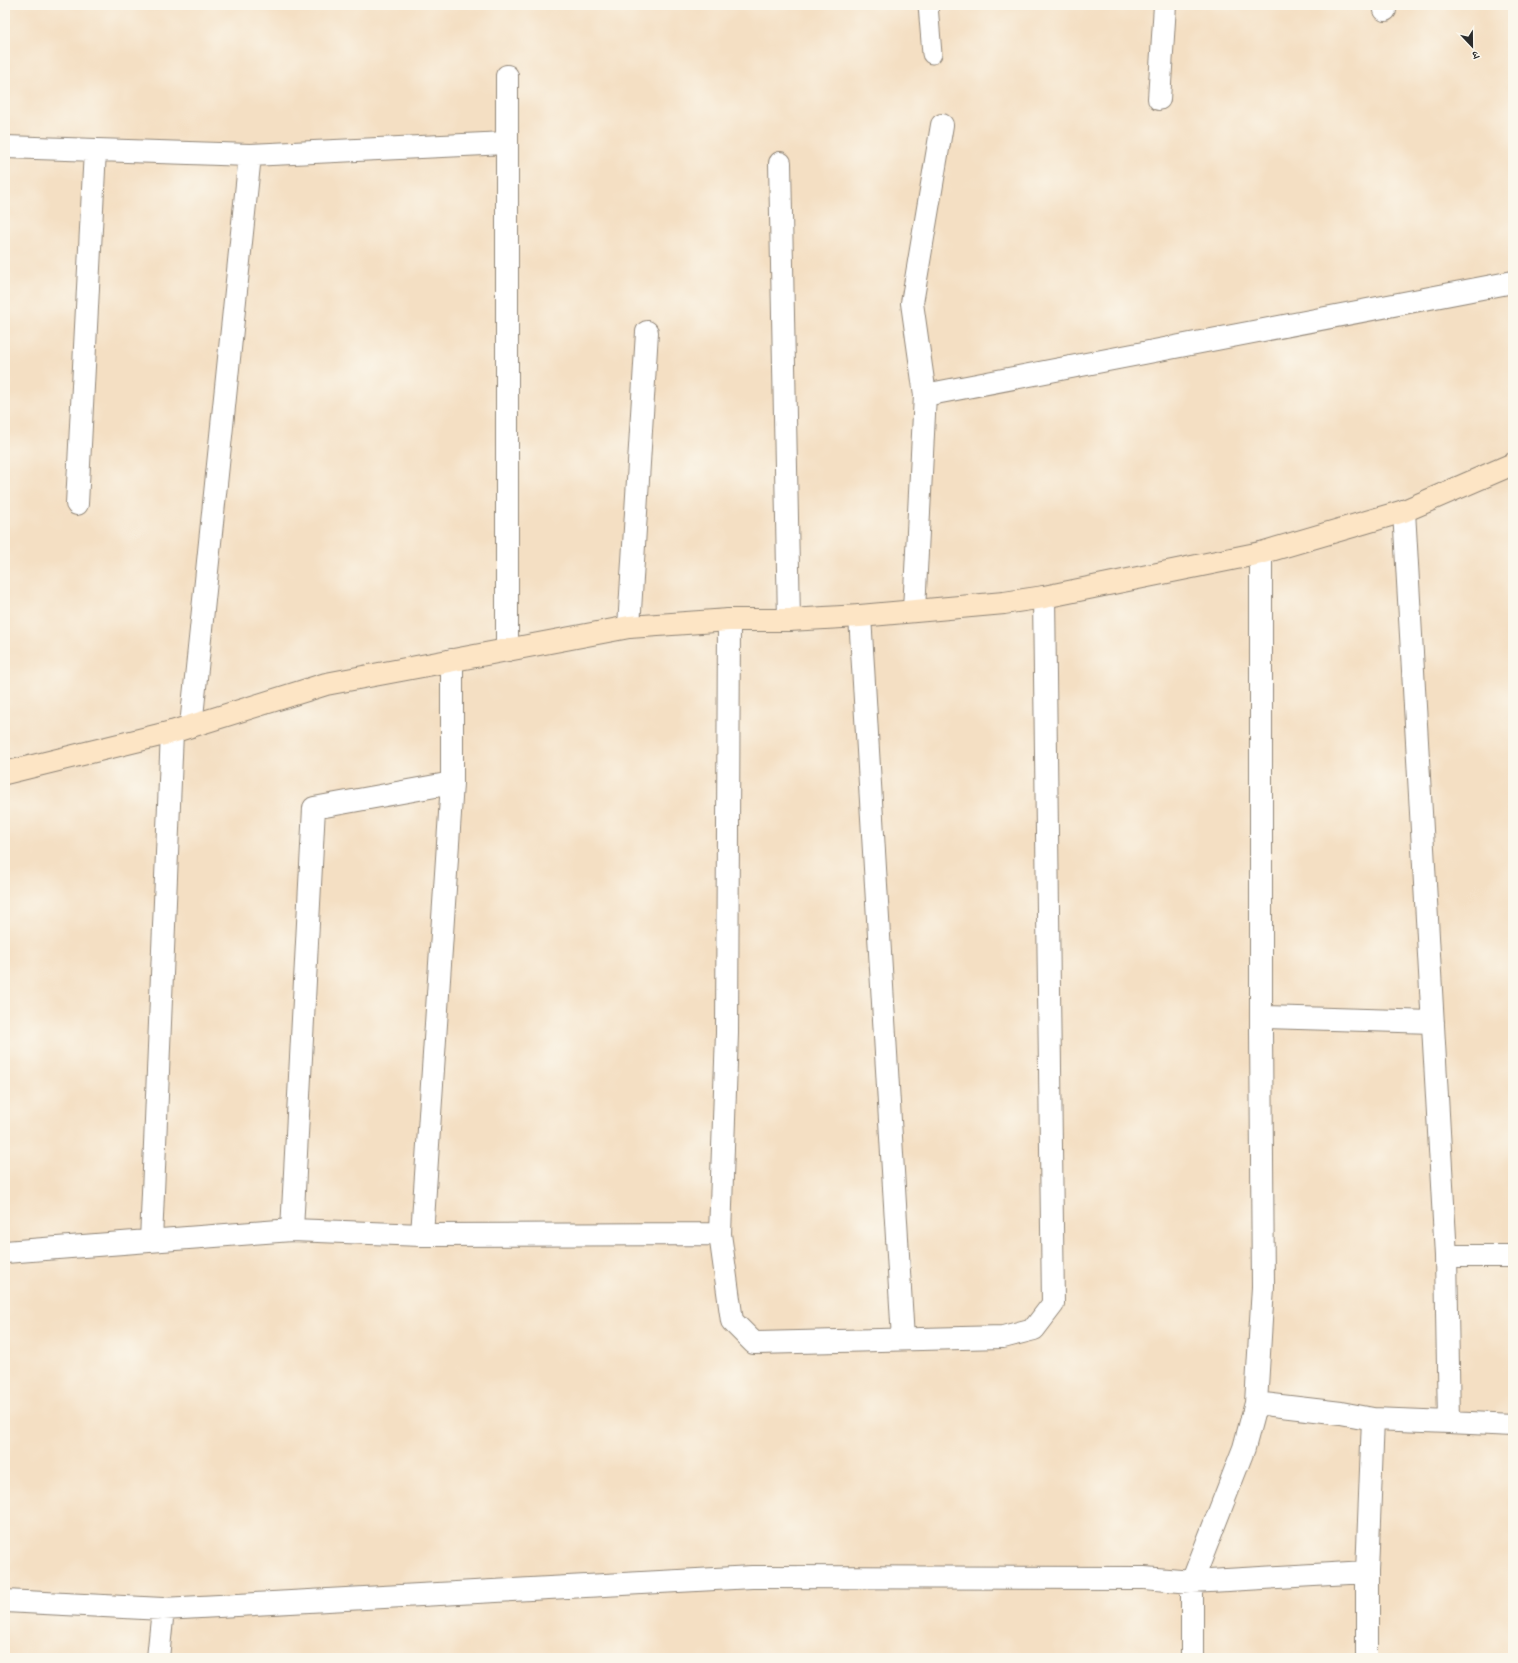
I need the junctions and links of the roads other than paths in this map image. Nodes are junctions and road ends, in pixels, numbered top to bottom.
1 (928, 5) edge
2 (1165, 5) edge
3 (932, 54) dead end
4 (507, 76) dead end
5 (1159, 99) dead end
6 (942, 125) dead end
7 (506, 143) junction
8 (5, 147) edge
9 (95, 150) junction
10 (250, 155) junction
11 (780, 163) dead end
12 (1513, 282) edge
13 (647, 332) dead end
14 (925, 395) junction
15 (1513, 464) edge
16 (77, 504) dead end
17 (1404, 511) junction
18 (1261, 553) junction
19 (1044, 597) junction
20 (914, 610) junction
21 (860, 616) junction
22 (729, 620) junction
23 (789, 620) junction
24 (629, 627) junction
25 (506, 650) junction
26 (452, 660) junction
27 (182, 729) junction
28 (5, 773) edge
29 (452, 783) junction
30 (1261, 1017) junction
31 (1433, 1022) junction
32 (292, 1230) junction
33 (720, 1234) junction
34 (422, 1235) junction
35 (151, 1240) junction
36 (5, 1252) edge
37 (1446, 1256) junction
38 (1513, 1256) edge
39 (903, 1339) junction
40 (1256, 1403) junction
41 (1373, 1419) junction
42 (1449, 1422) junction
43 (1513, 1425) edge
44 (1367, 1572) junction
45 (1192, 1582) junction
46 (5, 1601) edge
47 (162, 1609) junction
48 (158, 1658) edge
49 (1192, 1658) edge
50 (1367, 1658) edge

1 - 3 lane
2 - 5 street
4 - 7 street
6 - 14 street
7 - 10 street
7 - 25 street
8 - 9 street
9 - 10 street
9 - 16 street
10 - 27 street
11 - 23 street
12 - 14 street
13 - 24 street
14 - 20 street
15 - 17 street
17 - 18 street
17 - 31 street
18 - 19 street
18 - 30 street
19 - 20 street
19 - 39 street
20 - 21 street
21 - 23 street
21 - 39 street
22 - 23 street
22 - 24 street
22 - 33 street
24 - 25 street
25 - 26 street
26 - 27 street
26 - 29 street
27 - 28 street
27 - 35 street
29 - 32 street
29 - 34 street
30 - 31 street
30 - 40 street
31 - 37 street
32 - 34 street
32 - 35 street
33 - 34 street
33 - 39 street
35 - 36 street
37 - 38 street
37 - 42 street
40 - 41 street
40 - 45 street
41 - 42 street
41 - 44 street
42 - 43 street
44 - 45 street
44 - 50 street
45 - 47 street
45 - 49 street
46 - 47 street
47 - 48 street

